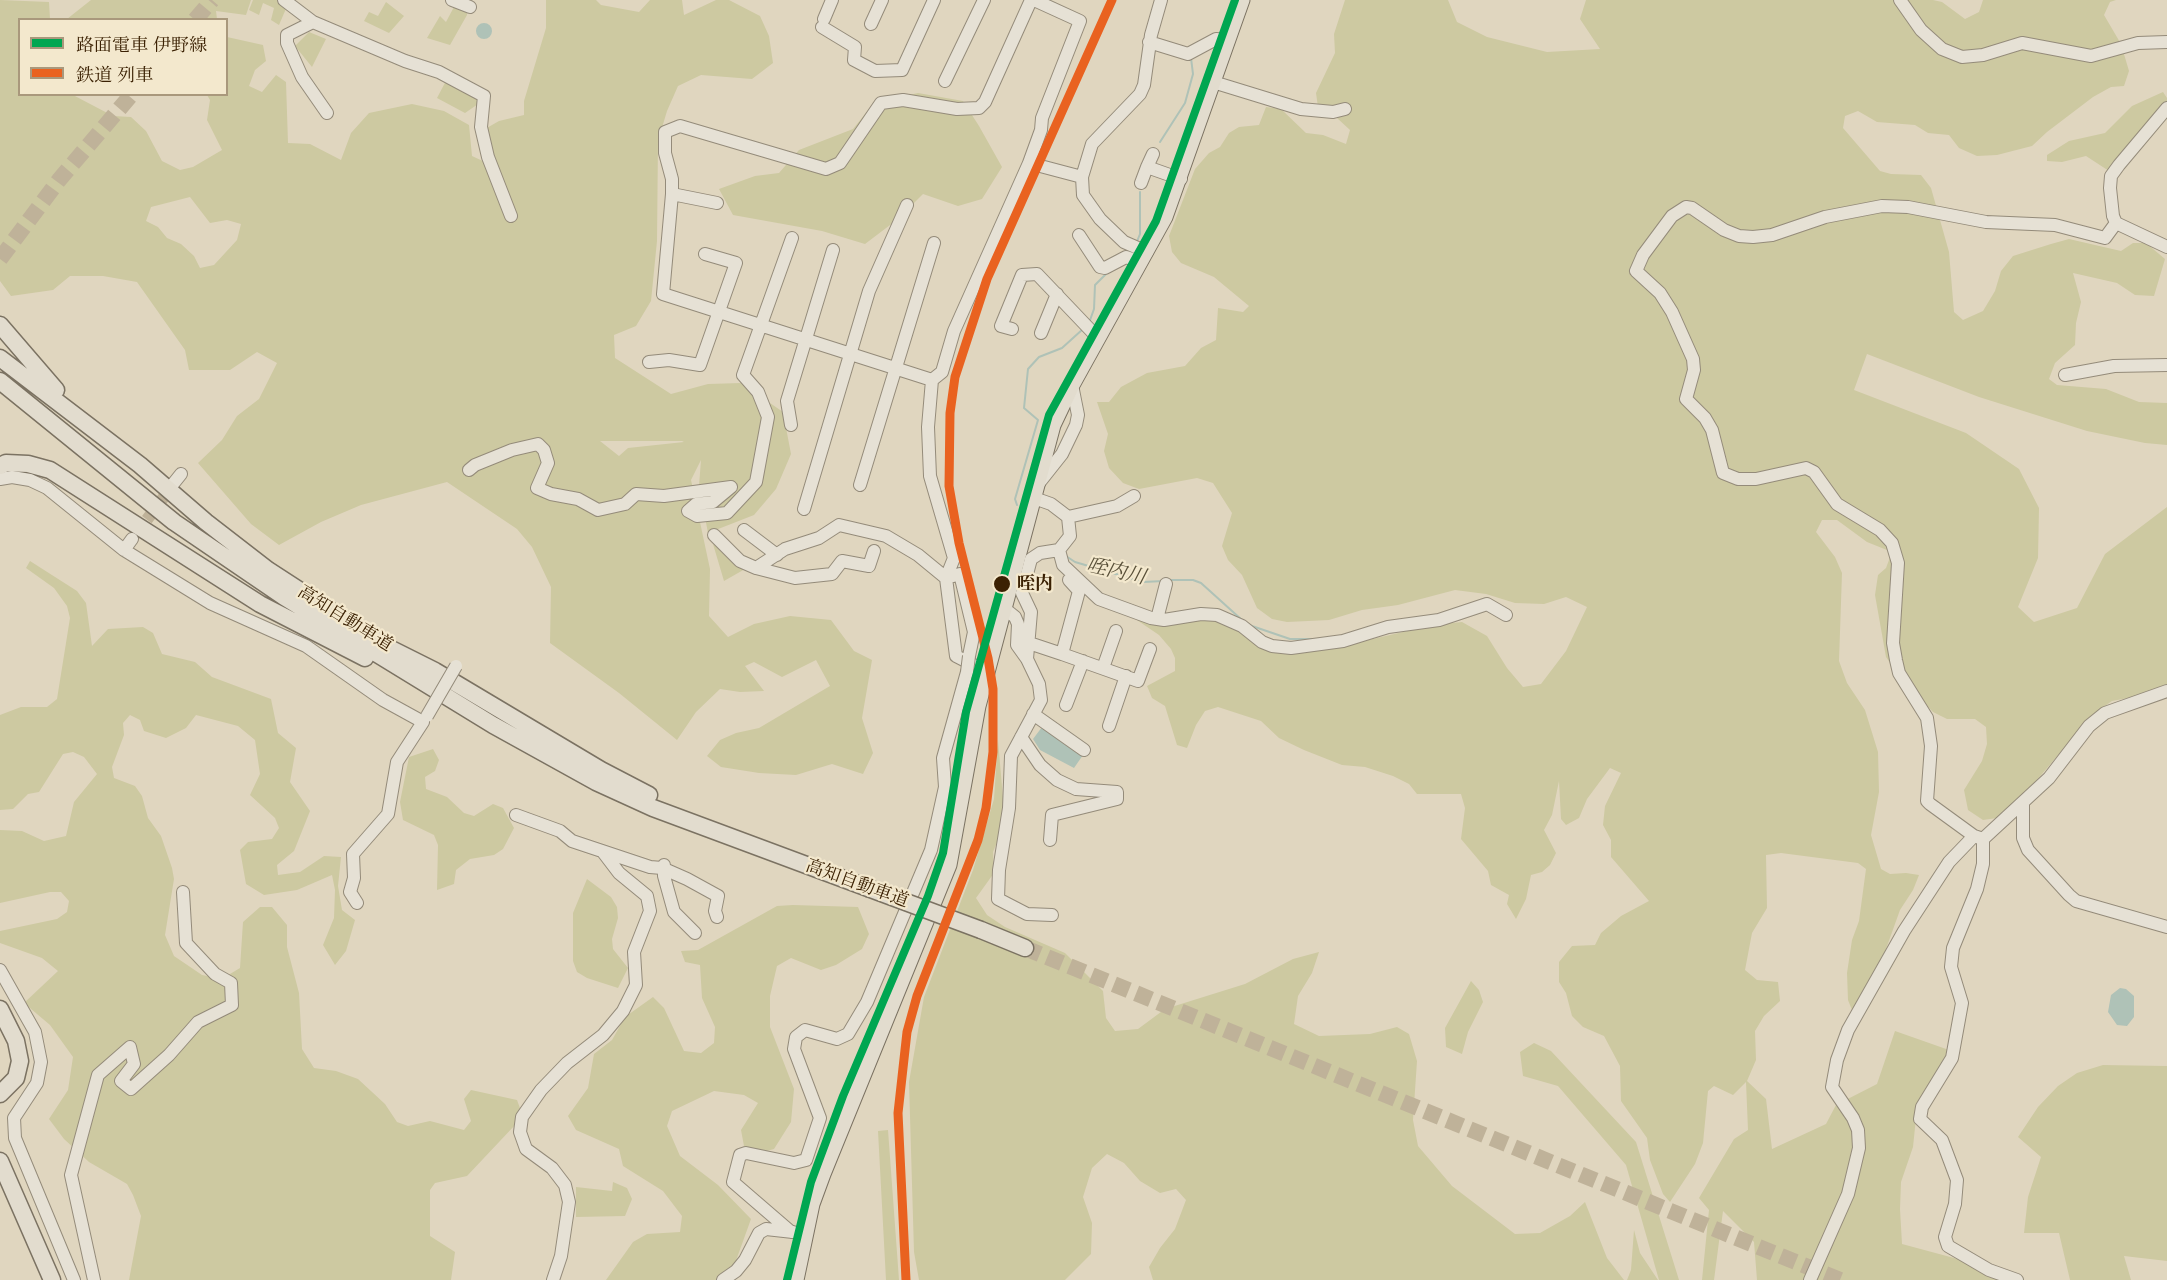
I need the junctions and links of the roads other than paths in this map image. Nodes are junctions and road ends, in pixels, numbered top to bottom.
1 (284, 0) edge
2 (452, 0) edge
3 (832, 0) edge
4 (882, 0) edge
5 (934, 0) edge
6 (984, 0) edge
7 (1033, 0) edge
8 (1161, 0) edge
9 (1242, 0) edge
10 (1900, 0) edge
11 (470, 7) dead end
12 (313, 22) junction
13 (871, 24) dead end
14 (1228, 40) junction
15 (1149, 42) junction
16 (2167, 42) edge
17 (945, 81) dead end
18 (1213, 82) junction
19 (2167, 108) edge
20 (1344, 109) dead end
21 (327, 113) dead end
22 (1153, 154) dead end
23 (1029, 163) junction
24 (1147, 167) junction
25 (1082, 177) junction
26 (1181, 179) junction
27 (1141, 183) dead end
28 (672, 194) junction
29 (717, 203) dead end
30 (907, 205) dead end
31 (512, 216) dead end
32 (2116, 222) junction
33 (1079, 236) dead end
34 (792, 238) dead end
35 (934, 243) dead end
36 (2167, 247) edge
37 (833, 250) dead end
38 (705, 254) dead end
39 (1136, 254) junction
40 (1057, 294) junction
41 (719, 310) junction
42 (761, 324) junction
43 (0, 325) edge
44 (1012, 329) dead end
45 (1090, 331) junction
46 (1041, 333) dead end
47 (806, 338) junction
48 (851, 353) junction
49 (0, 358) edge
50 (649, 362) dead end
51 (2167, 365) edge
52 (897, 367) junction
53 (2065, 375) dead end
54 (932, 380) junction
55 (0, 381) edge
56 (88, 424) junction
57 (791, 425) dead end
58 (0, 466) edge
59 (469, 470) dead end
60 (0, 479) edge
61 (860, 485) dead end
62 (1036, 492) junction
63 (1134, 496) dead end
64 (804, 509) dead end
65 (1068, 517) junction
66 (744, 530) dead end
67 (714, 536) dead end
68 (1059, 550) junction
69 (874, 551) dead end
70 (777, 555) junction
71 (1063, 565) junction
72 (756, 568) junction
73 (946, 578) junction
74 (1166, 584) dead end
75 (1005, 609) junction
76 (1506, 615) dead end
77 (1158, 619) junction
78 (1116, 632) dead end
79 (1029, 644) junction
80 (1150, 649) dead end
81 (1062, 654) junction
82 (1027, 659) junction
83 (1083, 661) junction
84 (456, 666) dead end
85 (1103, 668) junction
86 (987, 672) junction
87 (1126, 676) junction
88 (2167, 691) edge
89 (1066, 705) dead end
90 (1034, 714) junction
91 (425, 719) junction
92 (493, 725) junction
93 (1109, 726) dead end
94 (1021, 737) junction
95 (1084, 750) dead end
96 (2023, 802) junction
97 (516, 815) dead end
98 (721, 833) junction
99 (1979, 837) junction
100 (1050, 840) dead end
101 (603, 852) junction
102 (663, 866) junction
103 (183, 892) dead end
104 (357, 903) dead end
105 (1052, 915) dead end
106 (717, 917) dead end
107 (2167, 927) edge
108 (695, 933) dead end
109 (1025, 948) tunnel mouth
110 (0, 970) edge
111 (0, 1009) edge
112 (0, 1094) edge
113 (0, 1161) edge
114 (799, 1234) junction
115 (52, 1280) edge
116 (74, 1280) edge
117 (94, 1280) edge
118 (553, 1280) edge
119 (723, 1280) edge
120 (796, 1280) edge
121 (1810, 1280) edge
122 (2017, 1280) edge

1 - 12 street
2 - 11 street
3 - 5 street
4 - 13 street
6 - 17 street
7 - 23 street
7 - 28 street
8 - 15 street
9 - 14 main road
10 - 16 street
12 - 21 street
12 - 31 street
14 - 15 street
14 - 18 main road
15 - 25 street
18 - 20 street
18 - 26 main road
19 - 32 street
22 - 24 street
23 - 25 street
23 - 54 street
24 - 26 street
24 - 27 street
25 - 39 street
26 - 39 main road
28 - 29 street
28 - 41 street
30 - 48 street
32 - 36 street
32 - 99 street
33 - 39 street
34 - 42 street
35 - 52 street
37 - 47 street
38 - 41 street
39 - 45 main road
40 - 44 street
40 - 45 street
40 - 46 street
41 - 42 street
41 - 50 street
42 - 47 street
42 - 59 street
43 - 56 highway
45 - 62 main road
47 - 48 street
47 - 57 street
48 - 52 street
48 - 64 street
49 - 56 highway, 高知自動車道
51 - 53 street
52 - 54 street
52 - 61 street
54 - 73 street
55 - 92 highway, 高知自動車道
56 - 98 highway, 高知自動車道
58 - 92 highway
60 - 91 street
62 - 65 street
62 - 75 main road
63 - 65 street
65 - 68 street
66 - 70 street
67 - 72 street
68 - 71 street
68 - 79 street
69 - 72 street
70 - 72 street
70 - 73 street
71 - 77 street
71 - 81 street
73 - 86 street
73 - 114 street, bridge
74 - 77 street
75 - 82 street
75 - 86 main road
76 - 77 street
78 - 85 street
79 - 81 street
79 - 82 street
80 - 87 street
81 - 83 street
82 - 90 street
83 - 85 street
83 - 89 street
84 - 91 street, bridge
85 - 87 street
86 - 114 main road
87 - 93 street
88 - 96 street
90 - 94 street
90 - 95 street
91 - 104 street
92 - 98 highway, 高知自動車道
94 - 100 street
94 - 105 street
96 - 99 street
96 - 107 street
97 - 101 street
98 - 109 highway, 高知自動車道, bridge
99 - 121 street
99 - 122 street
101 - 102 street
101 - 118 street
102 - 106 street
102 - 108 street
103 - 117 street
110 - 116 street
111 - 112 highway
113 - 115 highway
114 - 119 street
114 - 120 main road

